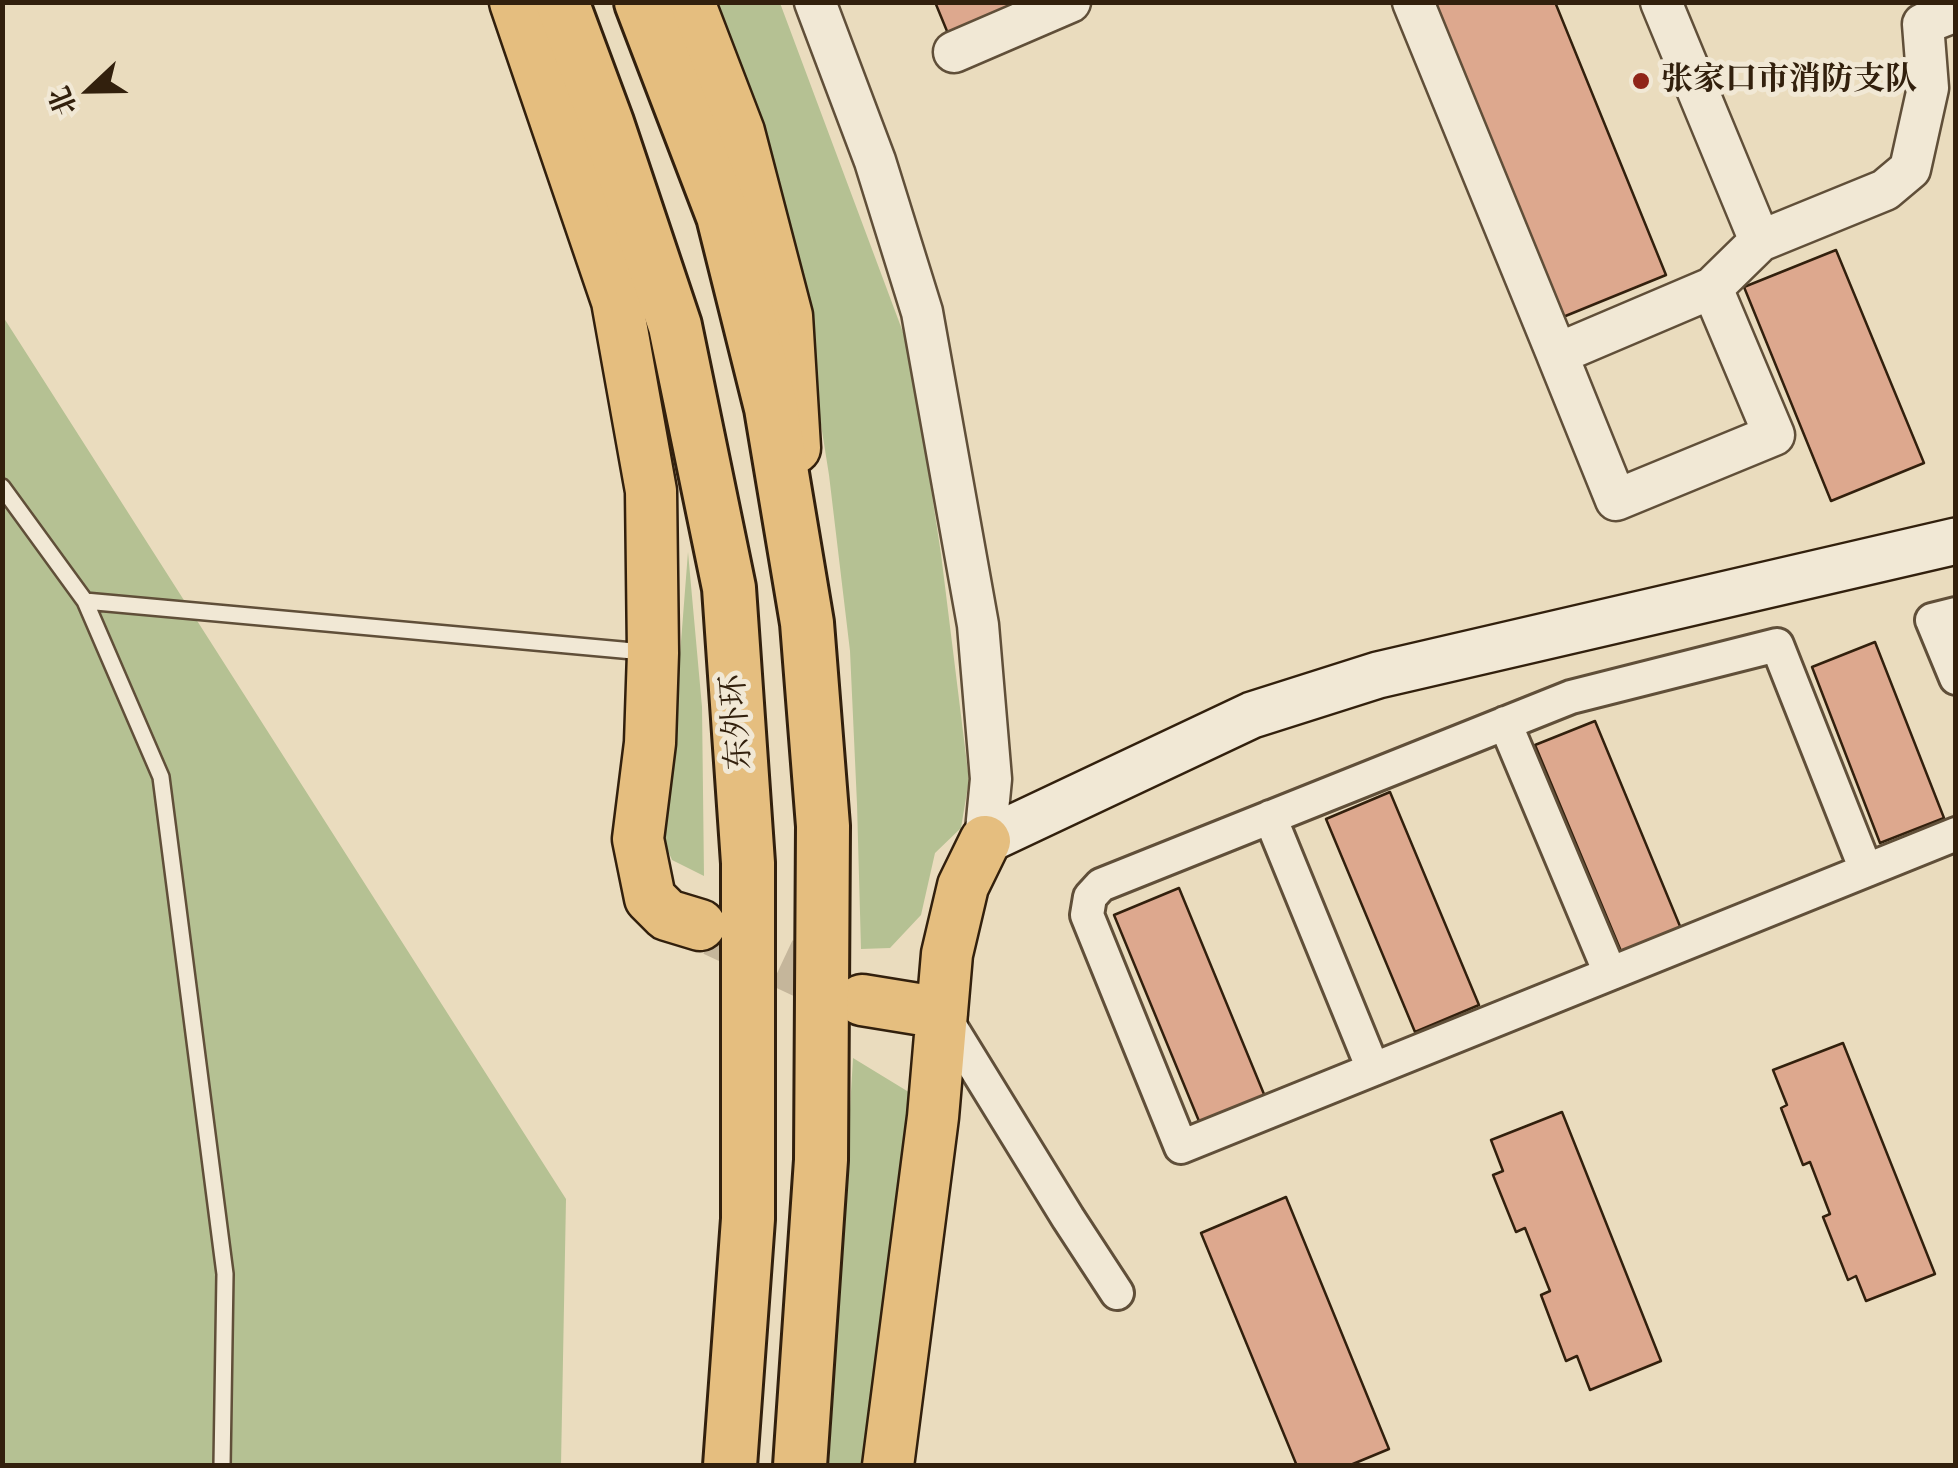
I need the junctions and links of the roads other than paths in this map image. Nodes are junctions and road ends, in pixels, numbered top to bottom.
1 (515, 2) edge
2 (537, 2) edge
3 (562, 2) edge
4 (641, 2) edge
5 (689, 2) edge
6 (815, 2) edge
7 (1070, 2) edge
8 (1412, 2) edge
9 (1662, 2) edge
10 (1931, 13) edge
11 (954, 52) dead end
12 (1760, 241) junction
13 (1712, 288) junction
14 (617, 301) junction
15 (1558, 354) junction
16 (2, 486) edge
17 (652, 491) junction
18 (1956, 540) edge
19 (729, 588) junction
20 (85, 602) junction
21 (1956, 614) edge
22 (806, 622) junction
23 (653, 653) junction
24 (1956, 678) edge
25 (1505, 723) junction
26 (1270, 817) junction
27 (1956, 834) edge
28 (985, 841) junction
29 (1866, 870) junction
30 (700, 925) tunnel mouth
31 (1610, 973) junction
32 (862, 1000) tunnel mouth
33 (942, 1013) junction
34 (1374, 1069) junction
35 (1117, 1293) dead end
36 (222, 1466) edge
37 (730, 1466) edge
38 (800, 1466) edge
39 (888, 1466) edge

1 - 14 main road
2 - 14 main road
3 - 19 highway, 东外环
4 - 22 highway
5 - 22 main road
6 - 28 street
7 - 11 street
8 - 15 street
9 - 12 street
10 - 12 street
12 - 13 street
13 - 15 street
13 - 15 street
14 - 17 main road
16 - 20 lane
17 - 19 main road
17 - 23 main road
18 - 28 main road
19 - 37 highway, 东外环
20 - 23 lane
20 - 36 lane
21 - 24 street
22 - 38 highway
23 - 30 main road
25 - 26 street
25 - 29 street
25 - 31 street
26 - 34 street
26 - 34 street
27 - 29 street
28 - 33 main road
29 - 31 street
31 - 34 street
32 - 33 main road
33 - 35 street
33 - 39 main road

